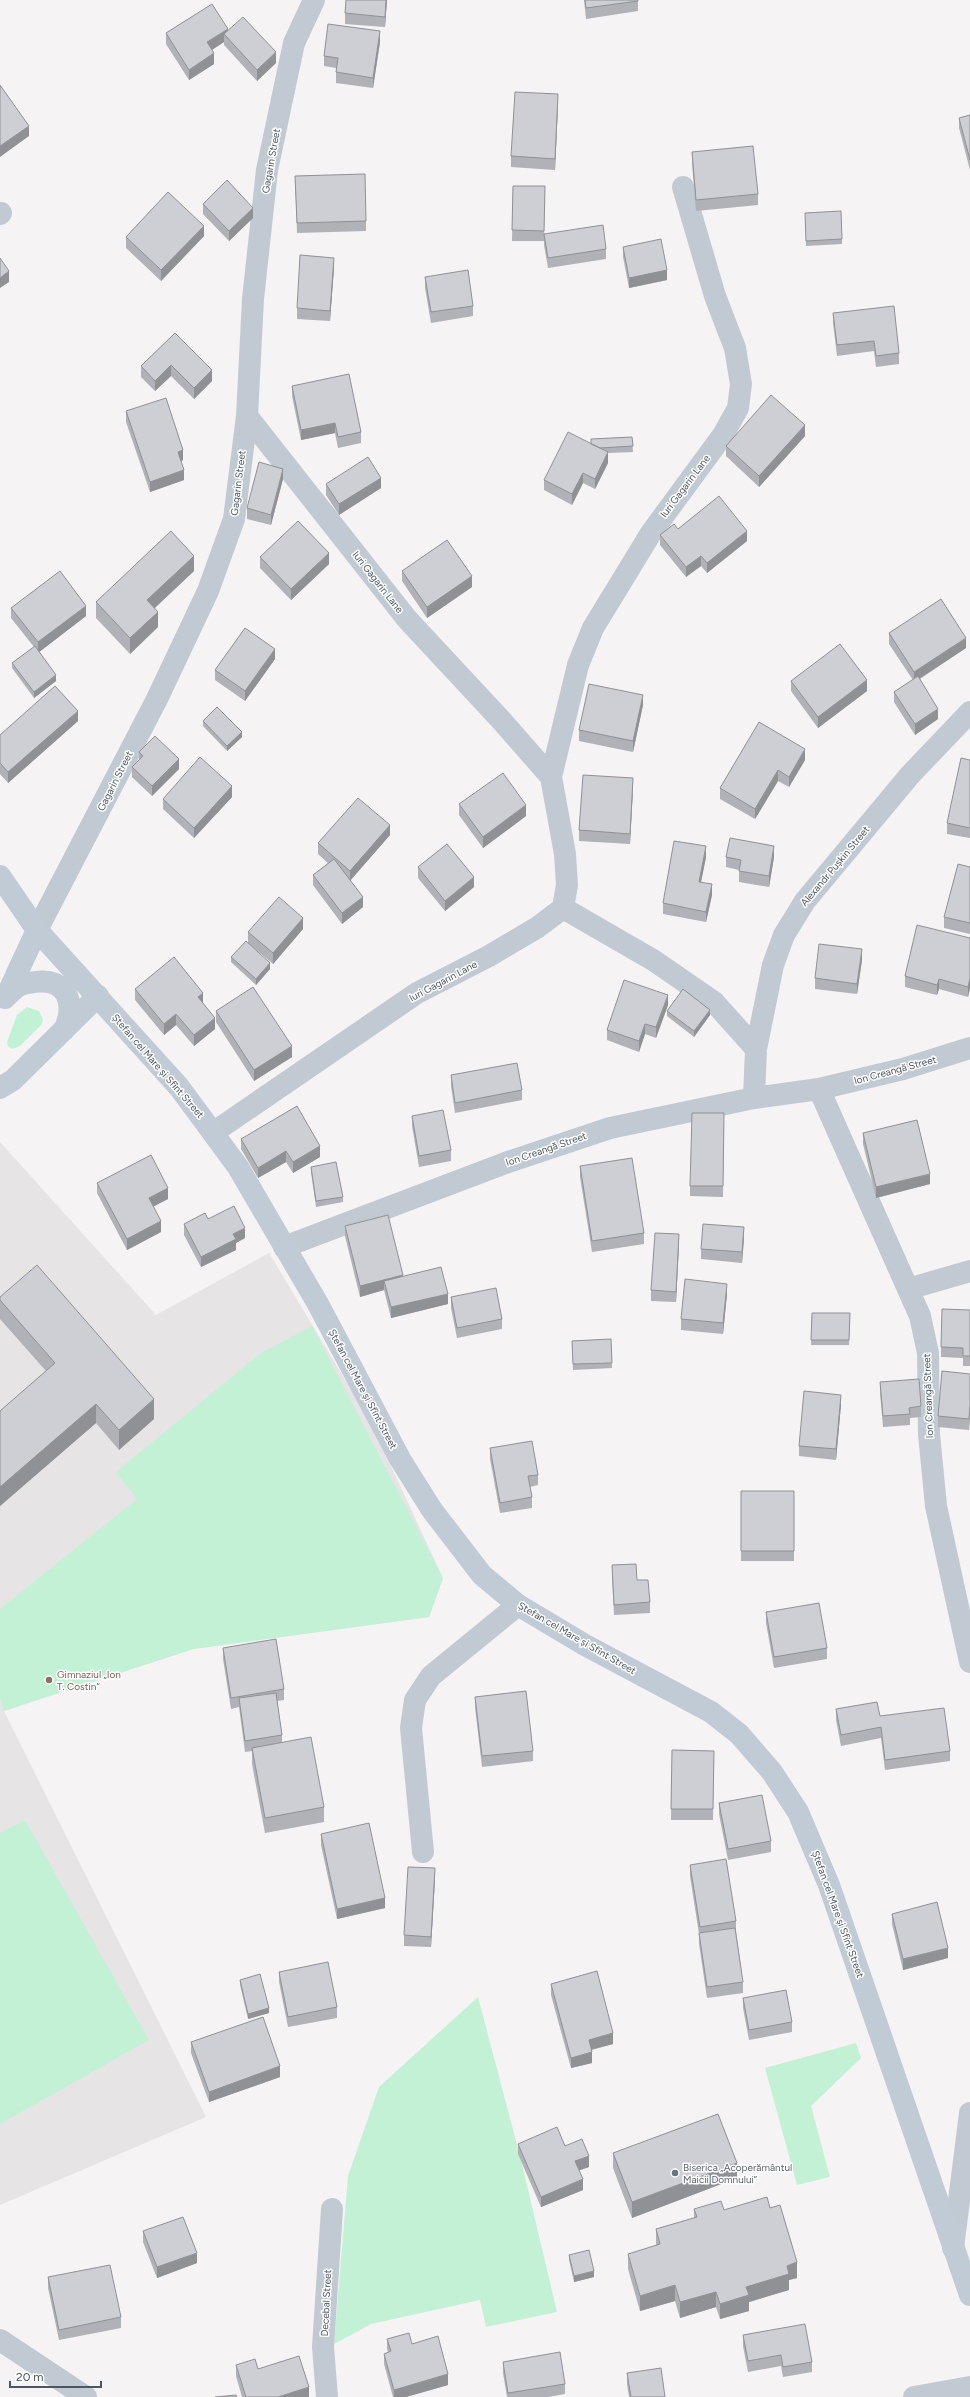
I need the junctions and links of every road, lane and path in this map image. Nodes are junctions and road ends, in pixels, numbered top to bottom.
1 (314, 0) edge
2 (682, 187) dead end
3 (247, 416) junction
4 (970, 712) edge
5 (551, 777) junction
6 (0, 876) edge
7 (563, 908) junction
8 (38, 930) junction
9 (98, 996) junction
10 (3, 1003) edge
11 (64, 1030) junction
12 (970, 1048) edge
13 (756, 1049) junction
14 (0, 1088) edge
15 (819, 1089) junction
16 (754, 1098) junction
17 (214, 1132) junction
18 (284, 1247) junction
19 (970, 1271) edge
20 (908, 1289) junction
21 (518, 1605) junction
22 (970, 1662) edge
23 (423, 1852) dead end
24 (970, 2113) edge
25 (332, 2209) dead end
26 (953, 2248) junction
27 (970, 2295) edge
28 (0, 2340) edge
29 (970, 2387) edge
30 (86, 2397) edge
31 (327, 2397) edge
32 (914, 2397) edge

1 - 3 street, Gagarin Street
2 - 5 street, Iuri Gagarin Lane
3 - 5 street, Iuri Gagarin Lane
3 - 8 street, Gagarin Street
4 - 13 street, Alexandr Pușkin Street
5 - 7 street, Iuri Gagarin Lane
6 - 8 street, Ștefan cel Mare și Sfînt Street
7 - 13 street
7 - 17 street, Iuri Gagarin Lane
8 - 9 street, Ștefan cel Mare și Sfînt Street
8 - 10 street
9 - 11 street
9 - 17 street, Ștefan cel Mare și Sfînt Street
10 - 11 street
11 - 14 street
12 - 15 street, Ion Creangă Street
13 - 16 street, Alexandr Pușkin Street
15 - 16 street, Ion Creangă Street
15 - 20 street, Ion Creangă Street
16 - 18 street, Ion Creangă Street
17 - 18 street, Ștefan cel Mare și Sfînt Street
18 - 21 street, Ștefan cel Mare și Sfînt Street
19 - 20 street
20 - 22 street, Ion Creangă Street
21 - 23 street
21 - 26 street, Ștefan cel Mare și Sfînt Street
24 - 26 street
25 - 31 street, Decebal Street
26 - 27 street, Ștefan cel Mare și Sfînt Street
28 - 30 street
29 - 32 street

